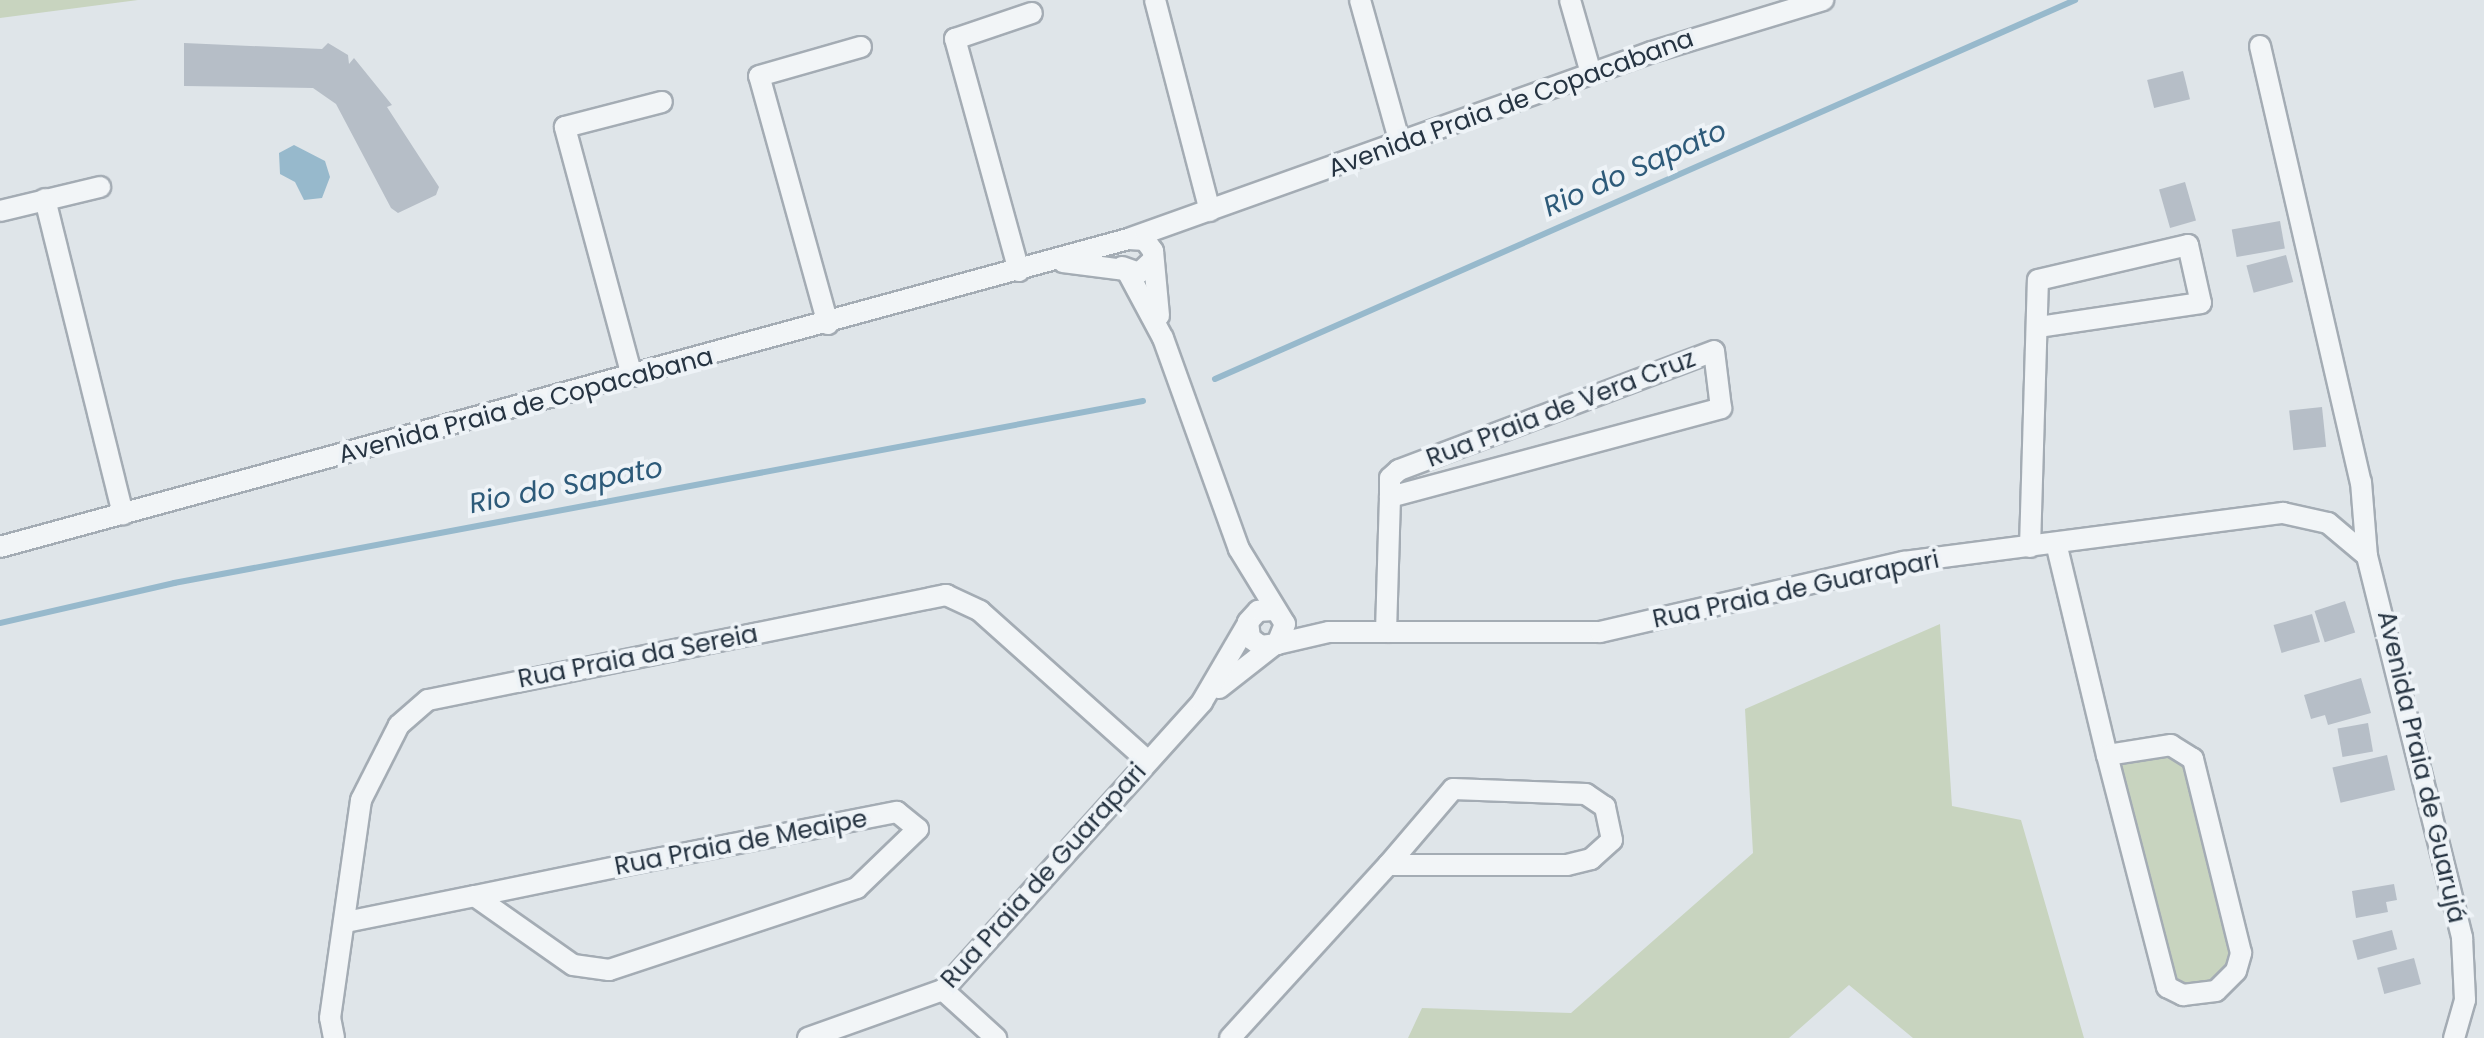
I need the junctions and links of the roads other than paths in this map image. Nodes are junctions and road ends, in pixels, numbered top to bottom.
1 (1156, 0) edge
2 (1360, 0) edge
3 (1570, 0) edge
4 (1823, 0) edge
5 (1780, 6) edge
6 (1032, 14) dead end
7 (861, 46) dead end
8 (2260, 46) dead end
9 (1591, 74) junction
10 (662, 102) dead end
11 (1400, 143) junction
12 (100, 186) dead end
13 (45, 199) junction
14 (0, 211) edge
15 (1206, 213) junction
16 (1129, 239) junction
17 (1154, 259) junction
18 (1051, 262) junction
19 (1126, 270) junction
20 (1019, 271) junction
21 (828, 324) junction
22 (2038, 327) junction
23 (1163, 338) junction
24 (632, 376) junction
25 (1390, 497) junction
26 (123, 515) junction
27 (2056, 543) junction
28 (2030, 547) junction
29 (0, 548) edge
30 (1238, 548) junction
31 (2367, 556) junction
32 (1275, 611) junction
33 (1248, 624) junction
34 (1329, 632) junction
35 (1386, 632) junction
36 (1276, 644) junction
37 (1202, 702) junction
38 (2107, 755) junction
39 (1148, 761) junction
40 (1388, 865) junction
41 (474, 896) junction
42 (346, 922) junction
43 (942, 990) junction
44 (334, 1038) edge
45 (808, 1038) edge
46 (996, 1038) edge
47 (1230, 1038) edge
48 (2454, 1038) edge

1 - 15 street
2 - 11 street
3 - 9 street
4 - 5 street, Avenida Praia de Copacabana
5 - 9 street, Avenida Praia de Copacabana
6 - 20 street
7 - 21 street
8 - 31 street, Avenida Praia de Guarujá
9 - 11 street, Avenida Praia de Copacabana
10 - 24 street
11 - 15 street, Avenida Praia de Copacabana
12 - 13 street
13 - 14 street
13 - 26 street
15 - 16 street, Avenida Praia de Copacabana
15 - 17 street, Avenida Praia de Copacabana
16 - 17 street
16 - 18 street, Avenida Praia de Copacabana
16 - 19 street
17 - 19 street
17 - 23 street
18 - 19 street, Avenida Praia de Copacabana
18 - 20 street, Avenida Praia de Copacabana
19 - 23 street
20 - 21 street, Avenida Praia de Copacabana
21 - 24 street, Avenida Praia de Copacabana
22 - 22 street
22 - 28 street
23 - 30 street
24 - 26 street, Avenida Praia de Copacabana
25 - 25 street, Rua Praia de Vera Cruz
25 - 35 street
26 - 29 street, Avenida Praia de Copacabana
27 - 28 street, Rua Praia de Guarapari
27 - 31 street, Rua Praia de Guarapari
27 - 38 street
28 - 35 street, Rua Praia de Guarapari
30 - 32 street
30 - 33 street
31 - 48 street, Avenida Praia de Guarujá
32 - 33 street
32 - 34 street, Rua Praia de Guarapari
32 - 36 street
33 - 36 street
33 - 37 street, Rua Praia de Guarapari
34 - 35 street, Rua Praia de Guarapari
34 - 36 street, Rua Praia de Guarapari
36 - 37 street, Rua Praia de Guarapari
37 - 39 street, Rua Praia de Guarapari
38 - 38 street
39 - 42 street, Rua Praia da Sereia
39 - 43 street, Rua Praia de Guarapari
40 - 40 street
40 - 47 street
41 - 41 street, Rua Praia de Meaipe
41 - 42 street, Rua Praia de Meaipe
42 - 44 street, Rua Praia da Sereia
43 - 45 street, Rua Praia de Guarapari
43 - 46 street

